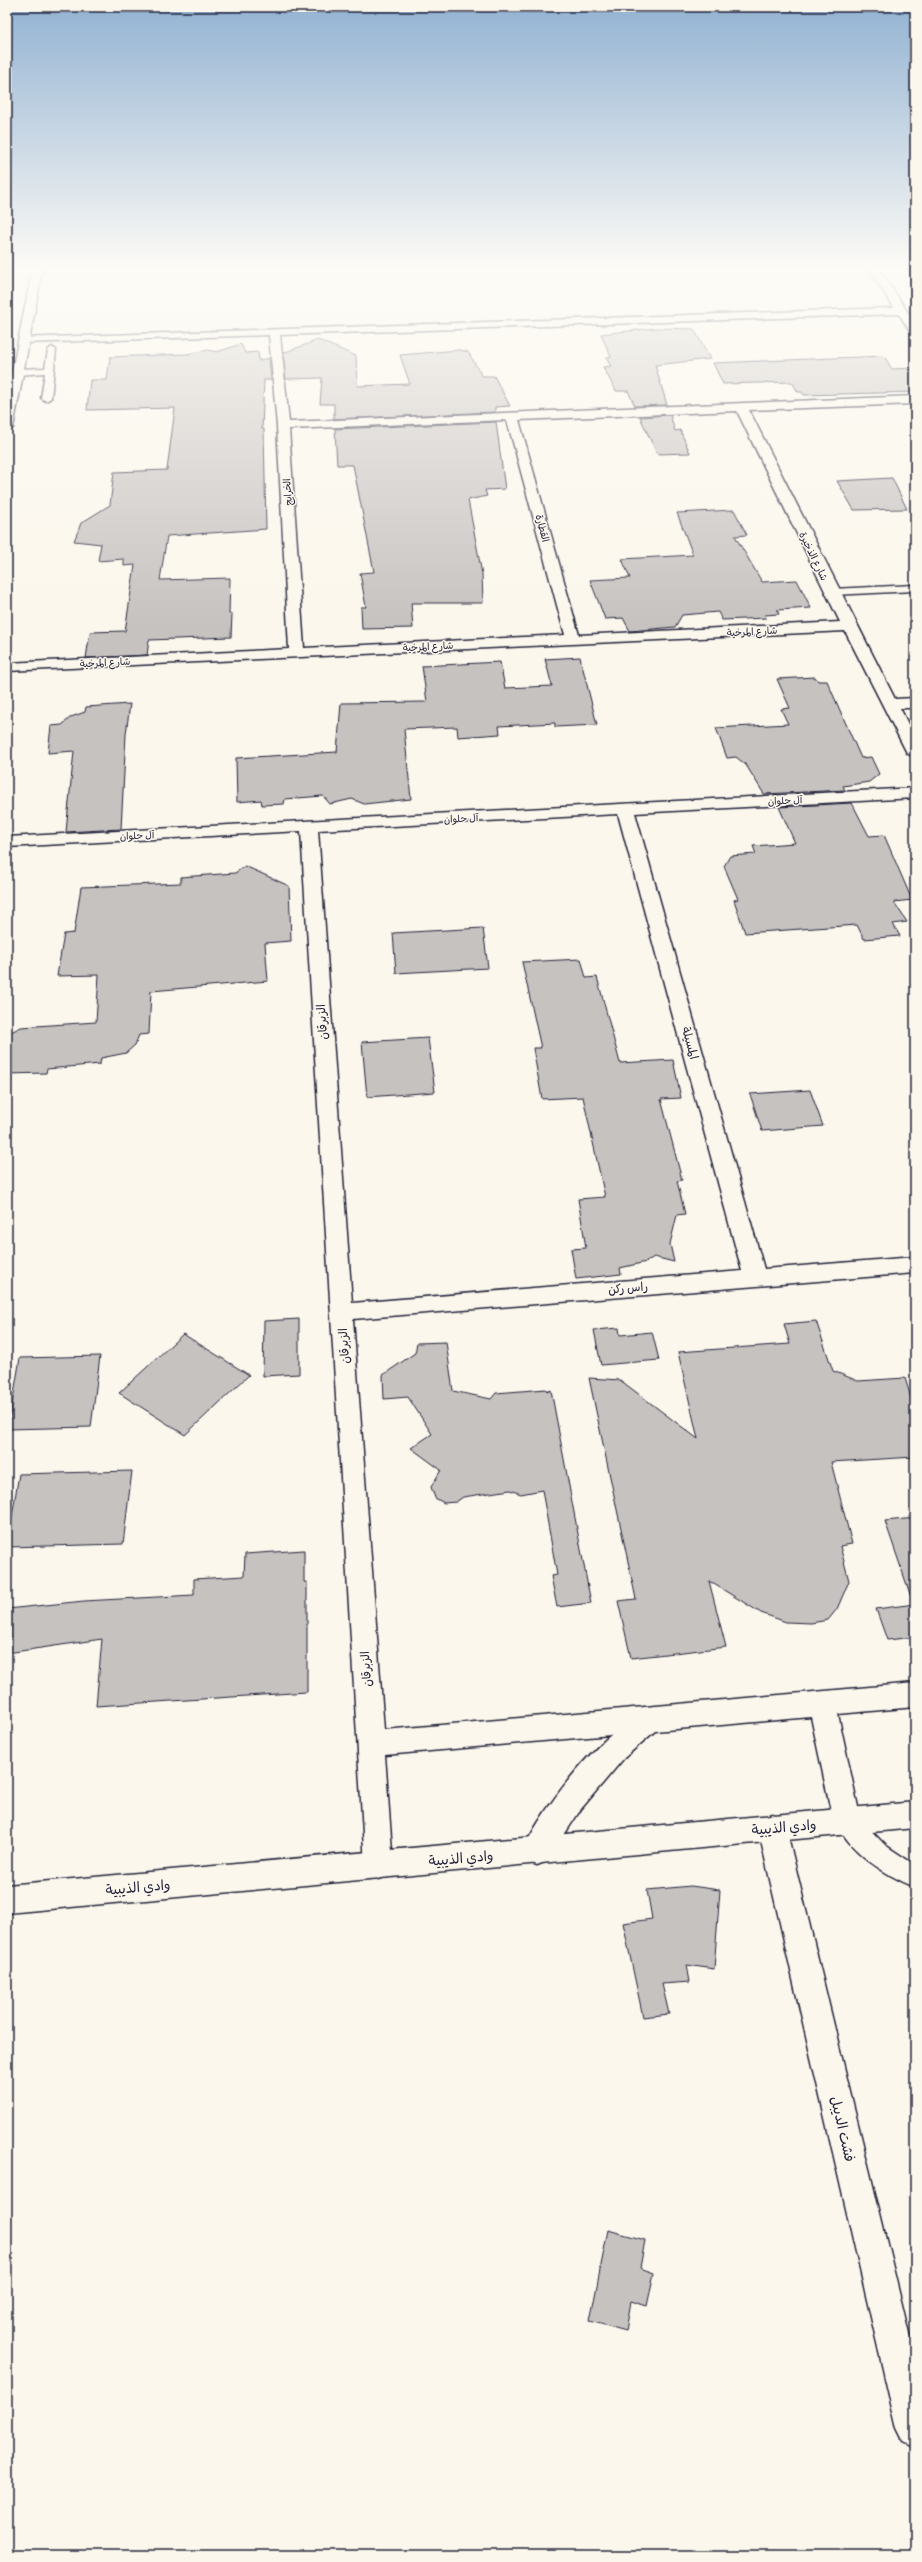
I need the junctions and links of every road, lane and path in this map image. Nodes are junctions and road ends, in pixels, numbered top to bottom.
1 (15, 386) edge
2 (47, 386) edge
3 (279, 386) edge
4 (46, 398) dead end
5 (915, 400) edge
6 (741, 407) junction
7 (512, 416) junction
8 (283, 426) junction
9 (7, 428) edge
10 (915, 588) edge
11 (832, 592) junction
12 (850, 626) junction
13 (573, 639) junction
14 (297, 653) junction
15 (7, 667) edge
16 (915, 703) edge
17 (890, 704) junction
18 (915, 753) edge
19 (915, 793) edge
20 (625, 808) junction
21 (309, 826) junction
22 (7, 842) edge
23 (915, 1265) edge
24 (755, 1278) junction
25 (341, 1312) junction
26 (915, 1695) edge
27 (822, 1703) junction
28 (649, 1719) junction
29 (371, 1744) junction
30 (915, 1815) edge
31 (847, 1821) junction
32 (772, 1828) junction
33 (537, 1851) junction
34 (379, 1866) junction
35 (915, 1876) edge
36 (7, 1899) edge
37 (915, 2430) edge

1 - 9 street
2 - 4 lane
3 - 8 street, الخرايج
5 - 6 street
6 - 7 street
6 - 11 street, شارع الذخيرة
7 - 8 street
7 - 13 street, القطارة
8 - 14 street, الخرايج
10 - 11 lane
11 - 12 street, شارع الذخيرة
12 - 13 street, شارع المرخية
12 - 17 street, شارع الذخيرة
13 - 14 street, شارع المرخية
14 - 15 street, شارع المرخية
16 - 17 street
17 - 18 street, شارع الذخيرة
19 - 20 street, آل حلوان
20 - 21 street, آل حلوان
20 - 24 street, المسيلة
21 - 22 street, آل حلوان
21 - 25 street, الزبرقان
23 - 24 street, راس ركن
24 - 25 street, راس ركن
25 - 29 street, الزبرقان
26 - 27 street
27 - 28 street
27 - 31 street
28 - 29 street
28 - 33 street
29 - 34 street, الزبرقان
30 - 31 street, وادي الذيبية
31 - 32 street, وادي الذيبية
31 - 35 lane
32 - 33 street, وادي الذيبية
32 - 37 street, فشت الديبل
33 - 34 street, وادي الذيبية
34 - 36 street, وادي الذيبية

